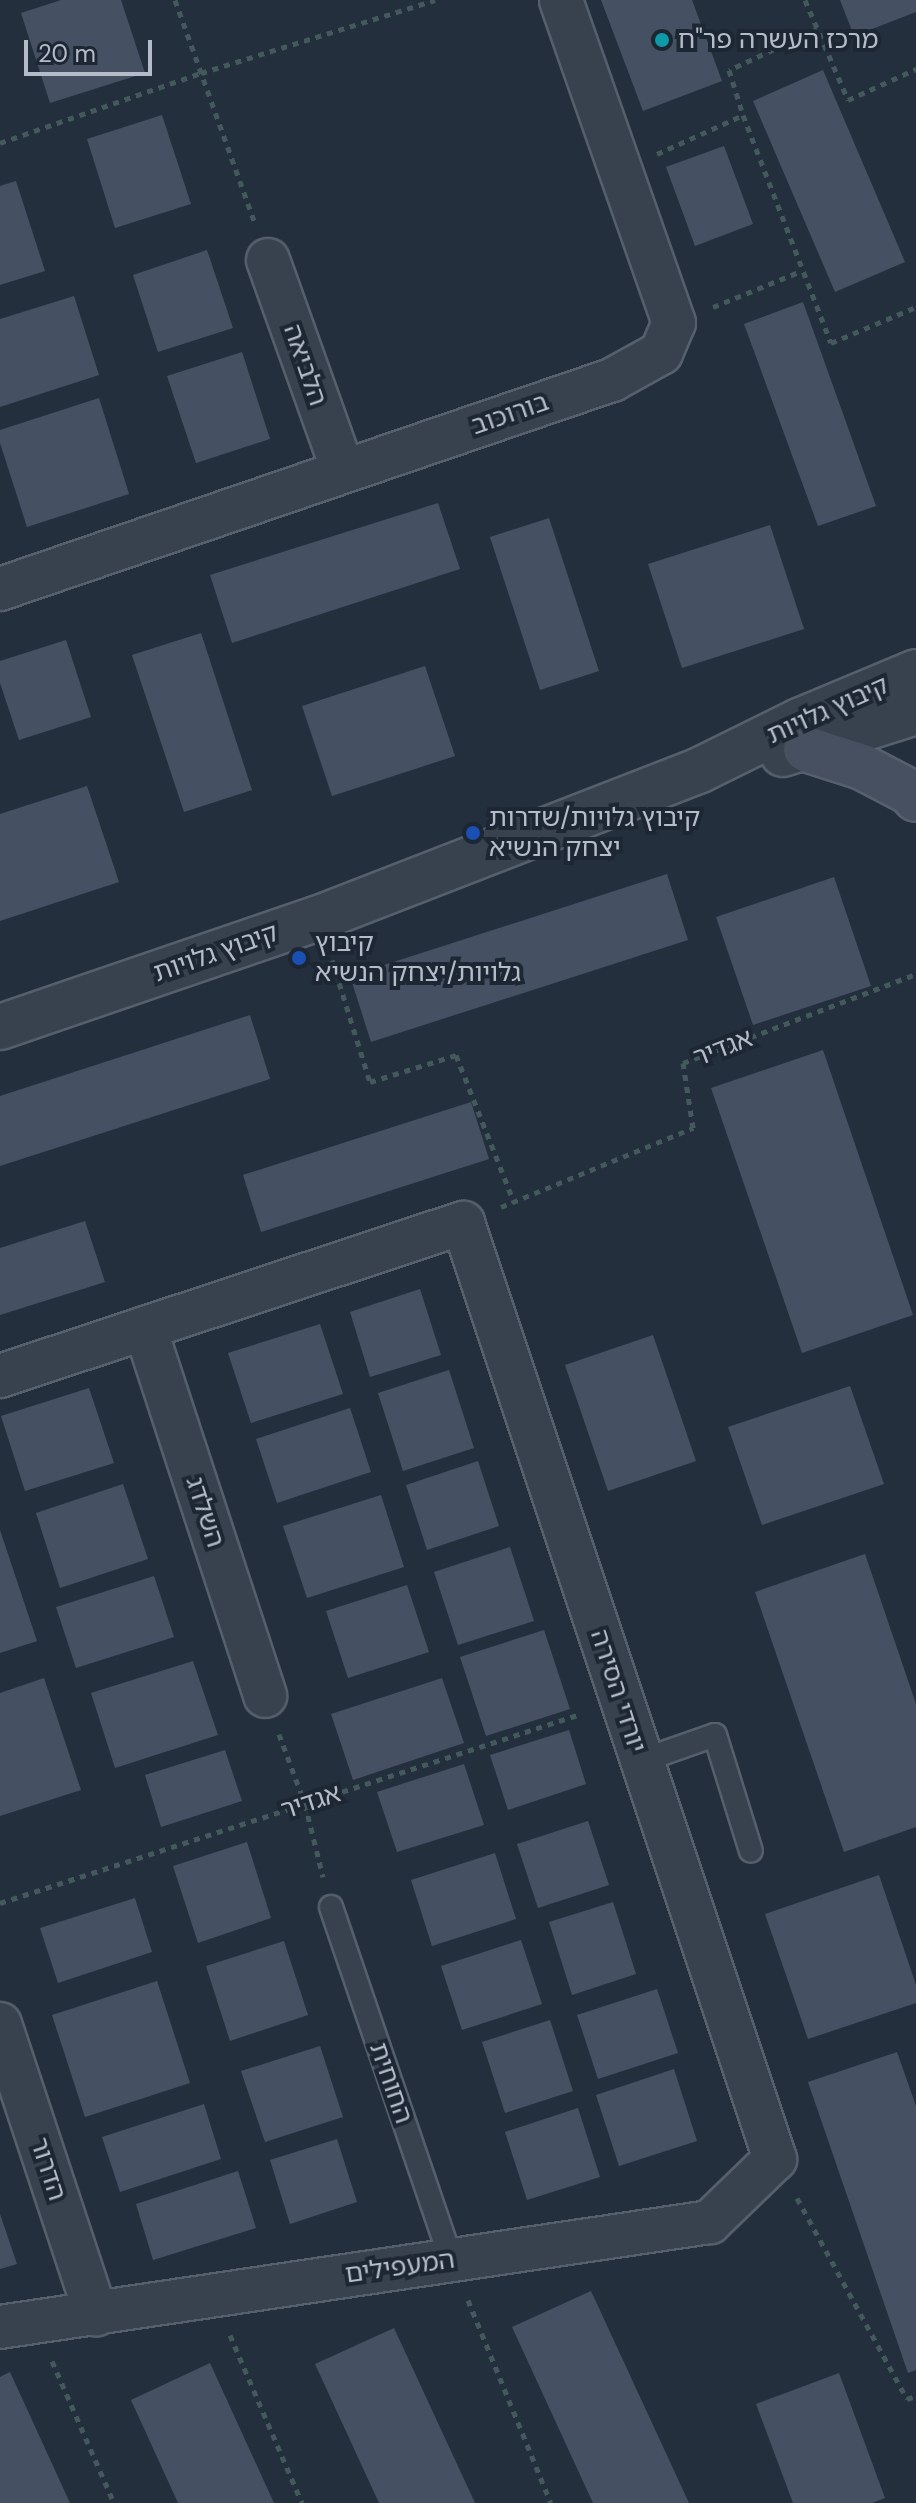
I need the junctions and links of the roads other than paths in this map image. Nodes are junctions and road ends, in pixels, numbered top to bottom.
1 (561, 0) edge
2 (268, 260) road end
3 (343, 471) junction
4 (0, 589) edge
5 (916, 672) edge
6 (916, 712) edge
7 (806, 749) junction
8 (698, 771) junction
9 (916, 799) edge
10 (0, 1027) edge
11 (145, 1328) junction
12 (0, 1376) edge
13 (265, 1696) road end
14 (641, 1761) junction
15 (751, 1851) dead end
16 (331, 1907) road end
17 (0, 2024) edge
18 (775, 2159) joint
19 (451, 2259) junction
20 (96, 2315) junction
21 (0, 2327) edge

1 - 3 street, בורוכוב
2 - 3 street, הלביאה
3 - 4 street, בורוכוב
5 - 8 street, קיבוץ גלויות
6 - 7 street, קיבוץ גלויות
7 - 8 street, קיבוץ גלויות
7 - 9 main road
8 - 10 street, קיבוץ גלויות
11 - 12 street
11 - 13 street, השלדג
11 - 14 street, יורדי הסירה
14 - 15 lane
14 - 18 street, יורדי הסירה
16 - 19 lane, החוחית
17 - 20 street, הדרור
18 - 19 street, המעפילים
19 - 20 street, המעפילים
20 - 21 street, המעפילים

